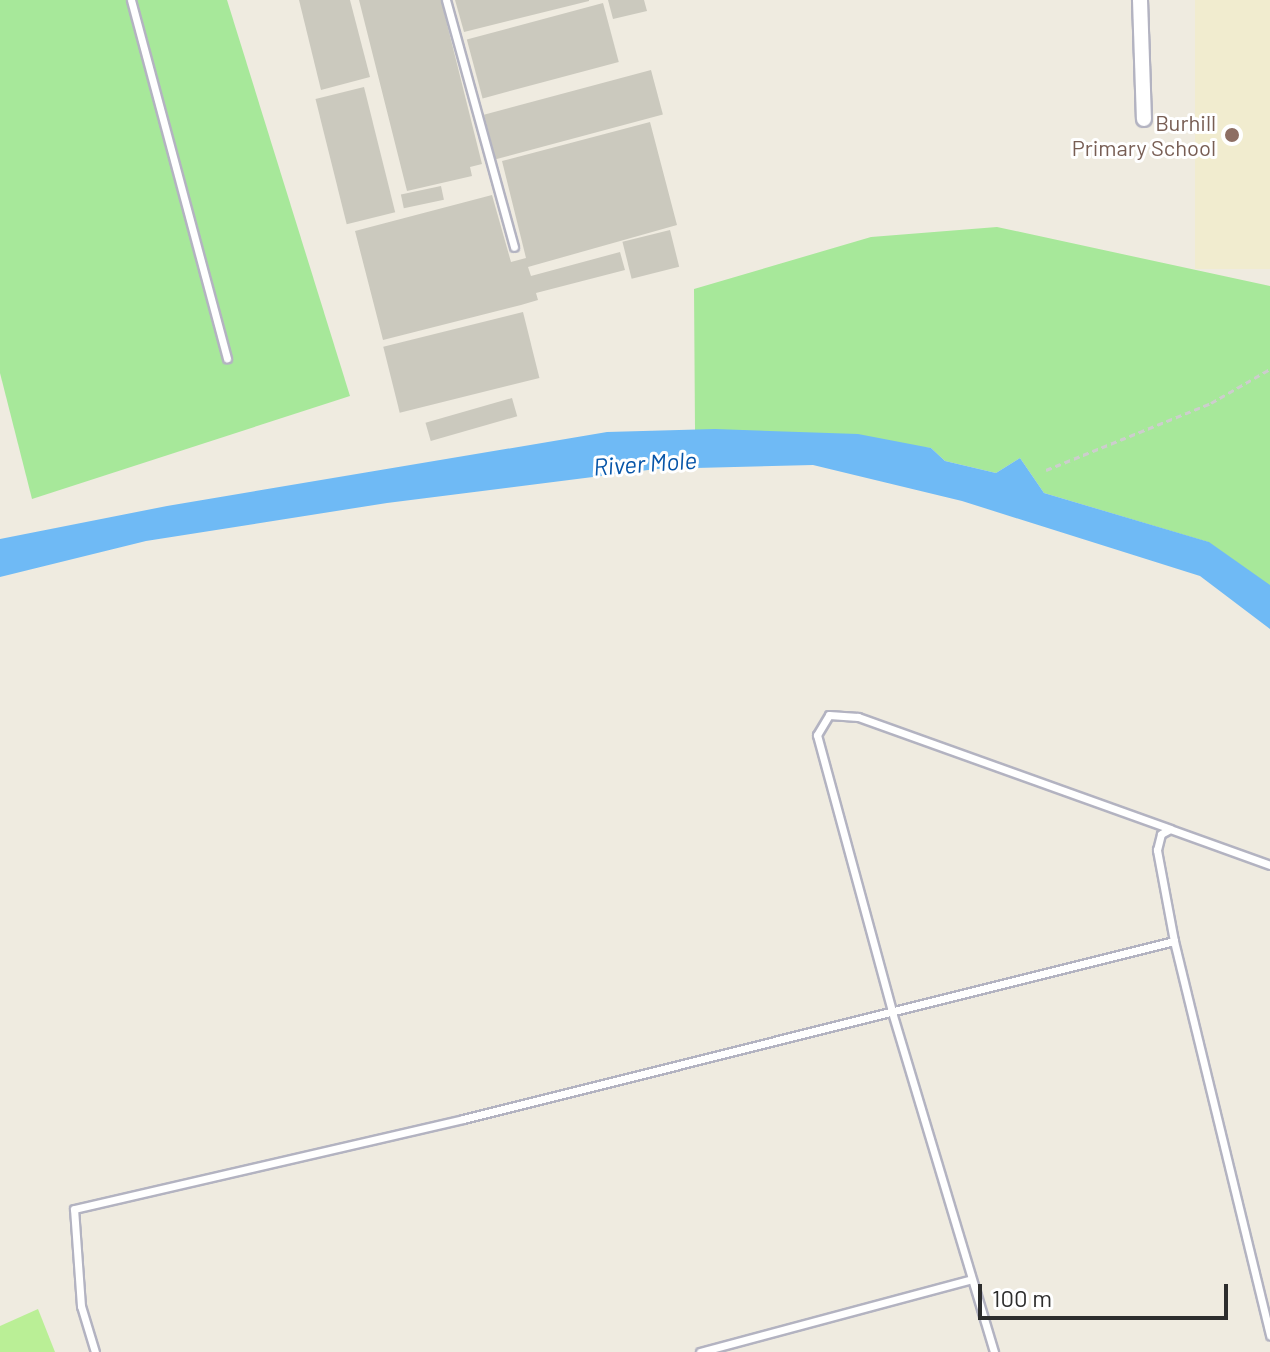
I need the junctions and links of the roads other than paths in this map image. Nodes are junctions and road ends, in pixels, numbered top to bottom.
1 (131, 0) edge
2 (446, 0) edge
3 (1140, 0) edge
4 (1144, 119) dead end
5 (514, 247) dead end
6 (227, 358) dead end
7 (1170, 829) junction
8 (1270, 865) edge
9 (1174, 941) junction
10 (892, 1011) junction
11 (969, 1280) junction
12 (1270, 1336) edge
13 (95, 1352) edge
14 (700, 1352) edge
15 (994, 1352) edge

1 - 6 lane
2 - 5 lane
3 - 4 street
7 - 8 lane
7 - 9 lane
7 - 10 lane
9 - 10 lane
9 - 12 lane
10 - 11 lane
10 - 13 lane
11 - 14 lane
11 - 15 lane

